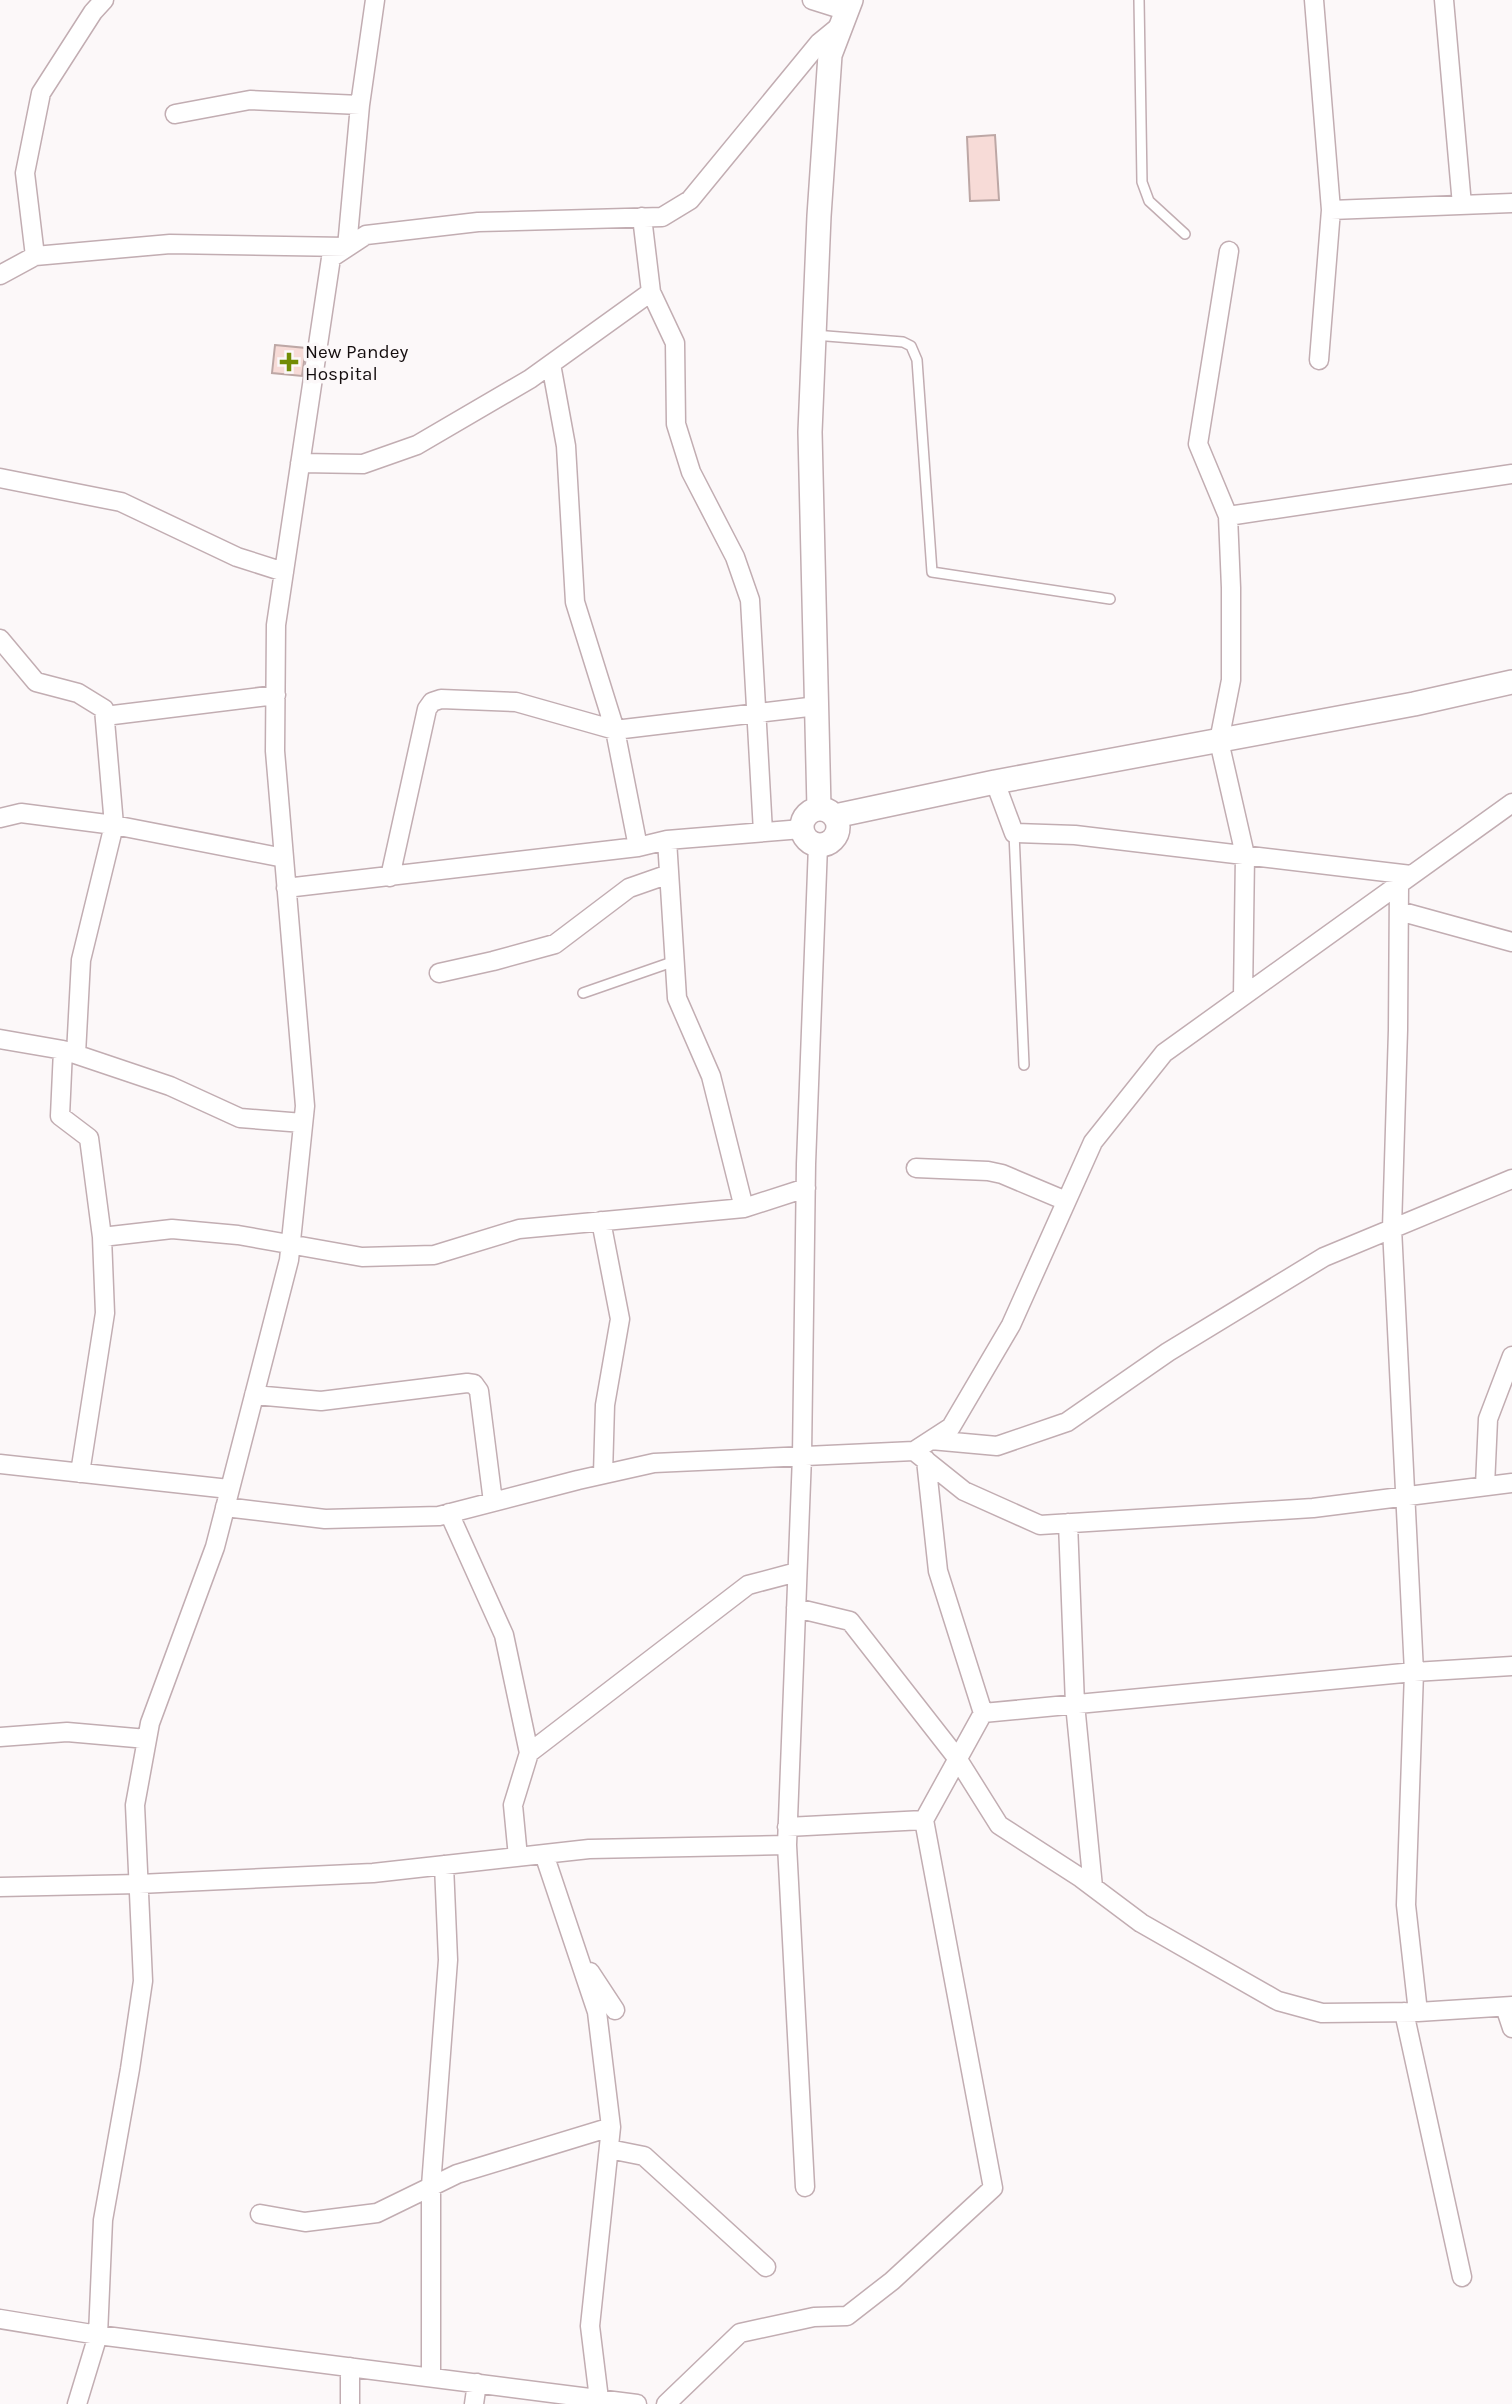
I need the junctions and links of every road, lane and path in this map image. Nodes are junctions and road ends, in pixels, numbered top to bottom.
1 (104, 0) edge
2 (375, 0) edge
3 (812, 0) edge
4 (1139, 0) edge
5 (1314, 0) edge
6 (1444, 0) edge
7 (846, 12) edge
8 (360, 105) junction
9 (175, 114) dead end
10 (1512, 203) edge
11 (1462, 205) junction
12 (1331, 210) junction
13 (642, 218) junction
14 (1185, 234) dead end
15 (347, 247) junction
16 (1229, 251) dead end
17 (35, 256) junction
18 (0, 275) edge
19 (651, 292) junction
20 (814, 335) junction
21 (1319, 360) dead end
22 (551, 364) junction
23 (300, 463) junction
24 (1512, 474) edge
25 (0, 478) edge
26 (1228, 516) junction
27 (284, 572) junction
28 (1110, 599) dead end
29 (0, 639) edge
30 (1512, 682) edge
31 (276, 695) junction
32 (817, 706) junction
33 (756, 712) junction
34 (105, 716) junction
35 (615, 730) junction
36 (1219, 741) junction
37 (995, 782) junction
38 (1512, 803) edge
39 (827, 812) junction
40 (0, 818) edge
41 (114, 825) junction
42 (763, 832) junction
43 (1014, 833) junction
44 (810, 837) junction
45 (667, 840) junction
46 (638, 848) junction
47 (1245, 855) junction
48 (284, 858) junction
49 (669, 874) junction
50 (390, 877) junction
51 (1405, 880) junction
52 (286, 888) junction
53 (1399, 911) junction
54 (1512, 942) edge
55 (675, 961) junction
56 (439, 973) dead end
57 (583, 993) dead end
58 (1242, 996) junction
59 (0, 1040) edge
60 (70, 1052) junction
61 (1024, 1065) dead end
62 (303, 1123) junction
63 (916, 1168) dead end
64 (1512, 1179) edge
65 (806, 1188) junction
66 (1066, 1201) junction
67 (744, 1208) junction
68 (601, 1221) junction
69 (1392, 1228) junction
70 (102, 1237) junction
71 (290, 1244) junction
72 (1512, 1356) edge
73 (254, 1395) junction
74 (930, 1440) junction
75 (802, 1456) junction
76 (920, 1456) junction
77 (0, 1464) edge
78 (80, 1473) junction
79 (603, 1474) junction
80 (1512, 1483) edge
81 (1485, 1486) junction
82 (229, 1489) junction
83 (1406, 1496) junction
84 (493, 1502) junction
85 (225, 1507) junction
86 (449, 1513) junction
87 (1068, 1523) junction
88 (797, 1572) junction
89 (796, 1608) junction
90 (1512, 1666) edge
91 (1414, 1672) junction
92 (1075, 1704) junction
93 (984, 1713) junction
94 (0, 1737) edge
95 (147, 1739) junction
96 (529, 1753) junction
97 (957, 1758) junction
98 (923, 1820) junction
99 (787, 1836) junction
100 (544, 1854) junction
101 (518, 1857) junction
102 (444, 1865) junction
103 (139, 1884) junction
104 (0, 1887) edge
105 (1093, 1887) junction
106 (577, 1954) junction
107 (1508, 2007) edge
108 (615, 2010) dead end
109 (1411, 2012) junction
110 (1512, 2028) edge
111 (611, 2127) junction
112 (609, 2149) junction
113 (431, 2186) junction
114 (804, 2187) dead end
115 (260, 2214) dead end
116 (766, 2267) dead end
117 (1462, 2277) dead end
118 (0, 2319) edge
119 (98, 2335) junction
120 (350, 2367) junction
121 (431, 2377) junction
122 (477, 2383) junction
123 (599, 2399) junction
124 (77, 2404) edge
125 (350, 2404) edge
126 (474, 2404) edge
127 (637, 2404) edge
128 (666, 2404) edge

1 - 17 street
2 - 8 street
3 - 7 street
4 - 14 lane
5 - 12 street
6 - 11 street
7 - 13 street
7 - 20 street
8 - 9 street
8 - 15 street
10 - 11 street
11 - 12 street
12 - 21 street
13 - 15 street
13 - 19 street
15 - 17 street
15 - 23 street
16 - 26 street
17 - 18 street
19 - 22 street
19 - 33 street
20 - 28 lane
20 - 32 street
22 - 23 street
22 - 35 street
23 - 27 street
24 - 26 street
25 - 27 street
26 - 36 street
27 - 31 street
29 - 34 street
30 - 36 street
31 - 34 street
31 - 48 street
32 - 33 street
32 - 39 street
33 - 35 street
33 - 42 street
34 - 41 street
35 - 46 street
35 - 50 street
36 - 37 street
36 - 47 street
37 - 39 street
37 - 43 street
38 - 51 street
39 - 44 street
39 - 44 street
40 - 41 street
41 - 48 street
41 - 60 street
42 - 44 street
42 - 45 street
43 - 47 street
43 - 61 lane
44 - 65 street
45 - 46 street
45 - 49 street
46 - 50 street
47 - 51 street
47 - 58 street
48 - 52 street
49 - 55 street
49 - 56 street
50 - 52 street
51 - 53 street
51 - 58 street
52 - 62 street
53 - 54 street
53 - 69 street
55 - 57 lane
55 - 67 street
58 - 66 street
59 - 60 street
60 - 62 street
60 - 70 street
62 - 71 street
63 - 66 street
64 - 69 street
65 - 67 street
65 - 75 street
66 - 74 street
67 - 68 street
68 - 71 street
68 - 79 street
69 - 74 street
69 - 83 street
70 - 71 street
70 - 78 street
71 - 73 street
72 - 81 street
73 - 82 street
73 - 84 street
74 - 76 street
75 - 76 street
75 - 79 street
75 - 88 street
76 - 87 street
76 - 93 street
77 - 78 street
78 - 82 street
79 - 84 street
80 - 81 street
81 - 83 street
82 - 85 street
83 - 87 street
83 - 91 street
84 - 86 street
85 - 86 street
85 - 95 street
86 - 96 street
87 - 92 street
88 - 89 street
88 - 96 street
89 - 97 street
89 - 99 street
90 - 91 street
91 - 92 street
91 - 109 street
92 - 93 street
92 - 105 street
93 - 97 street
94 - 95 street
95 - 103 street
96 - 101 street
97 - 98 street
97 - 105 street
98 - 99 street
98 - 128 street
99 - 100 street
99 - 114 street
100 - 101 street
100 - 106 street
101 - 102 street
102 - 103 street
102 - 113 street
103 - 104 street
103 - 119 street
105 - 109 street
106 - 108 street
106 - 111 street
107 - 109 street
107 - 110 street
109 - 117 street
111 - 112 street
111 - 113 street
112 - 116 street
112 - 123 street
113 - 115 street
113 - 121 street
118 - 119 street
119 - 120 street
119 - 124 street
120 - 121 street
120 - 125 street
121 - 122 street
122 - 123 street
122 - 126 street
123 - 127 street

